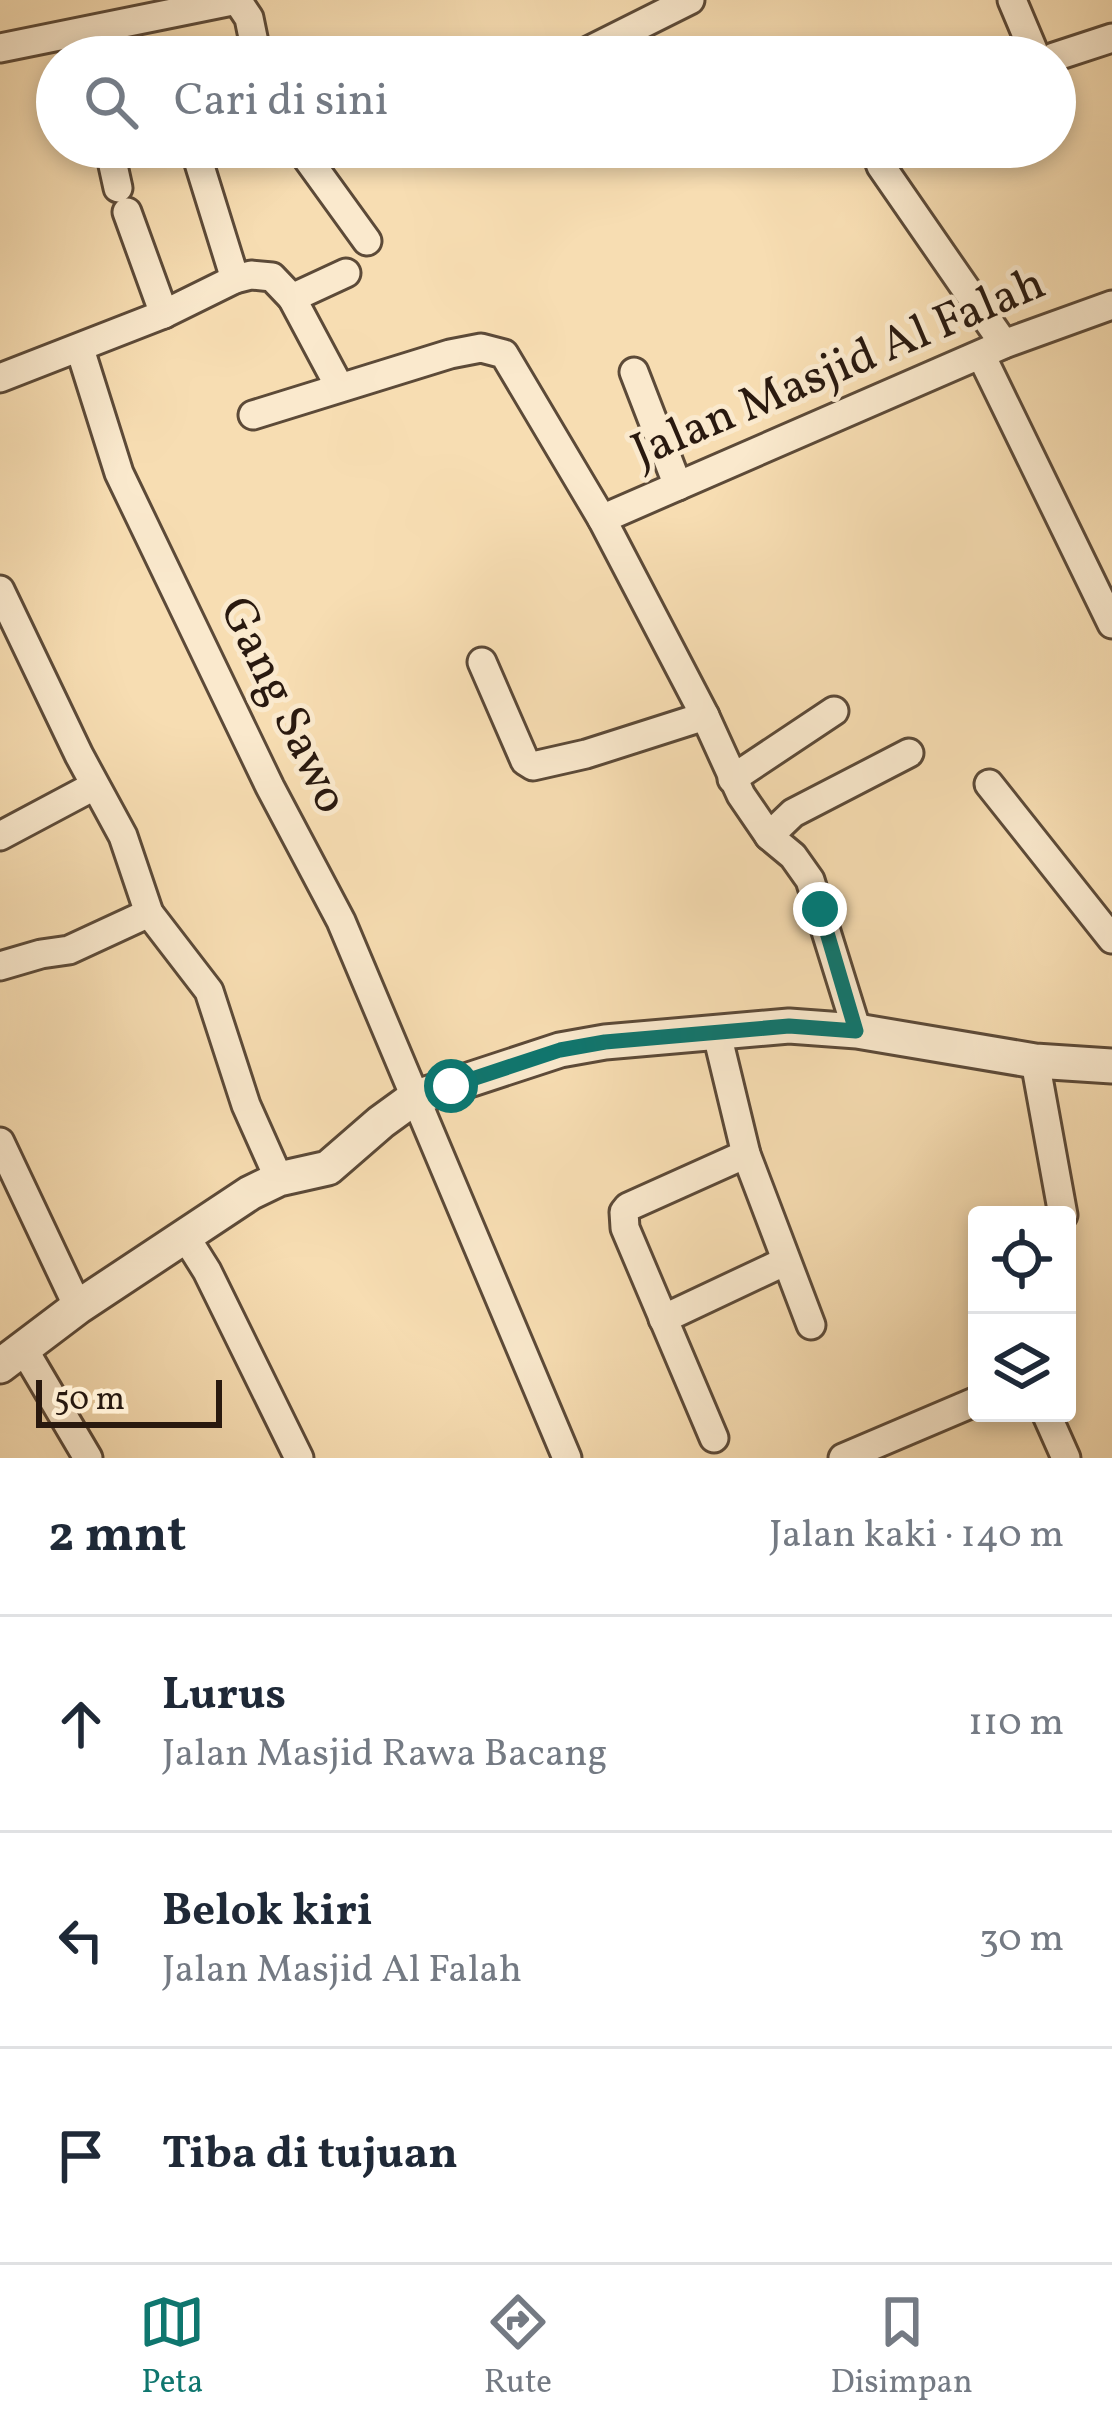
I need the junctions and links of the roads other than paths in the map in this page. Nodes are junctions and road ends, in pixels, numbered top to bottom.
1 (237, 0) edge
2 (1012, 0) edge
3 (683, 1) edge
4 (111, 36) edge
5 (253, 36) edge
6 (622, 36) edge
7 (1027, 36) edge
8 (1112, 38) edge
9 (36, 46) edge
10 (0, 48) edge
11 (1076, 50) edge
12 (115, 168) edge
13 (201, 168) edge
14 (314, 168) edge
15 (882, 168) edge
16 (368, 242) dead end
17 (346, 273) dead end
18 (235, 279) junction
19 (292, 298) junction
20 (1112, 305) edge
21 (164, 314) junction
22 (80, 349) junction
23 (993, 350) junction
24 (634, 372) dead end
25 (0, 378) edge
26 (339, 386) junction
27 (253, 415) dead end
28 (678, 486) junction
29 (602, 519) junction
30 (0, 590) edge
31 (1112, 624) edge
32 (482, 662) dead end
33 (834, 711) dead end
34 (705, 716) junction
35 (909, 753) dead end
36 (732, 779) junction
37 (989, 784) dead end
38 (94, 786) junction
39 (0, 836) edge
40 (769, 836) junction
41 (149, 913) junction
42 (1112, 939) edge
43 (0, 966) edge
44 (716, 1030) junction
45 (856, 1031) junction
46 (1035, 1061) junction
47 (1112, 1066) edge
48 (415, 1098) junction
49 (0, 1142) edge
50 (746, 1154) junction
51 (279, 1179) junction
52 (1061, 1206) edge
53 (185, 1236) junction
54 (786, 1261) junction
55 (78, 1307) junction
56 (663, 1319) junction
57 (811, 1325) dead end
58 (12, 1357) edge
59 (968, 1405) edge
60 (1050, 1422) edge
61 (714, 1438) dead end
62 (88, 1458) edge
63 (299, 1458) edge
64 (567, 1458) edge
65 (843, 1458) edge
66 (1066, 1458) edge

1 - 4 street
1 - 5 street
2 - 7 street
3 - 6 street
8 - 11 street
9 - 10 street
12 - 21 street
13 - 18 street
14 - 16 street
15 - 23 street
17 - 19 street
18 - 19 street
18 - 21 street
19 - 26 street
20 - 23 street, Jalan Masjid Al Falah
21 - 22 street
22 - 25 street
22 - 48 street, Gang Sawo
23 - 28 street, Jalan Masjid Al Falah
23 - 31 street
24 - 28 street
26 - 27 street, Jalan Masjid Al Falah
26 - 29 street, Jalan Masjid Al Falah
28 - 29 street, Jalan Masjid Al Falah
29 - 34 street, Jalan Masjid Al Falah
30 - 38 street
32 - 34 street
33 - 36 street
34 - 36 street, Jalan Masjid Al Falah
35 - 40 street
36 - 40 street, Jalan Masjid Al Falah
37 - 42 street
38 - 39 street
38 - 41 street
40 - 45 street, Jalan Masjid Al Falah
41 - 43 street
41 - 51 street
44 - 45 street
44 - 48 street
44 - 50 street
45 - 46 street
46 - 47 street
46 - 52 street
48 - 51 street
48 - 64 street, Gang Sawo
49 - 55 street
50 - 54 street
50 - 56 street
51 - 53 street
53 - 55 street
53 - 63 street
54 - 56 street
54 - 57 street
55 - 58 street
56 - 61 street
58 - 62 street
59 - 65 street
60 - 66 street

